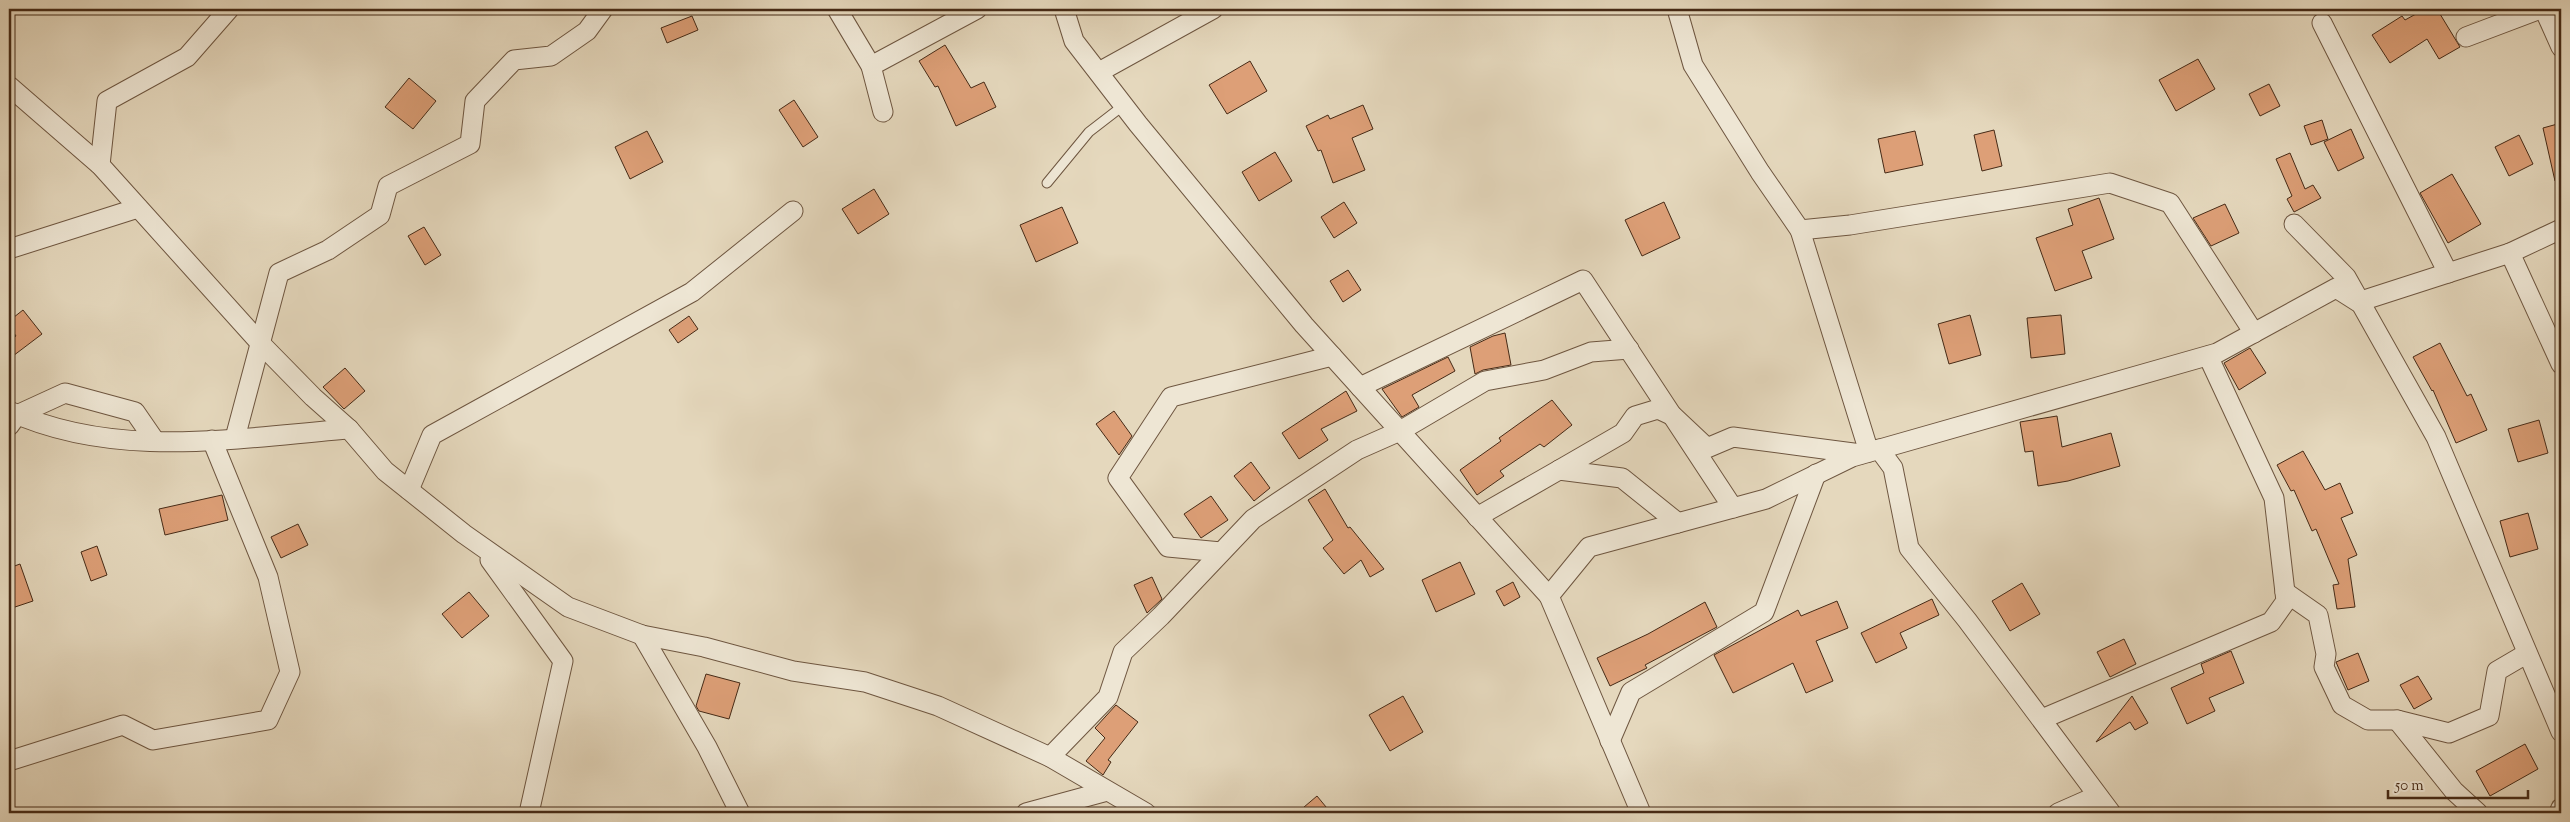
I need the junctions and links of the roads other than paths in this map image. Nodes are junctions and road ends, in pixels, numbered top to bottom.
1 (229, 9) edge
2 (603, 9) edge
3 (837, 9) edge
4 (978, 9) edge
5 (1064, 9) edge
6 (1213, 9) edge
7 (1677, 9) edge
8 (2540, 9) edge
9 (2544, 9) edge
10 (2322, 22) dead end
11 (2466, 37) dead end
12 (2561, 47) edge
13 (871, 66) junction
14 (1099, 72) junction
15 (9, 86) edge
16 (1124, 105) junction
17 (883, 112) dead end
18 (100, 165) junction
19 (1047, 183) dead end
20 (138, 208) junction
21 (793, 212) dead end
22 (2294, 224) dead end
23 (2561, 229) edge
24 (1800, 230) junction
25 (9, 249) edge
26 (2510, 253) junction
27 (2448, 273) junction
28 (2358, 302) junction
29 (2254, 333) junction
30 (261, 344) junction
31 (1629, 349) junction
32 (1332, 356) junction
33 (2208, 356) junction
34 (2561, 364) edge
35 (1360, 387) junction
36 (1673, 416) junction
37 (11, 417) edge
38 (349, 429) junction
39 (1400, 431) junction
40 (235, 438) junction
41 (212, 440) junction
42 (155, 442) junction
43 (1870, 452) junction
44 (1559, 470) junction
45 (1816, 474) junction
46 (409, 490) junction
47 (1733, 508) junction
48 (1477, 517) junction
49 (1678, 523) junction
50 (481, 547) junction
51 (1221, 552) junction
52 (2285, 592) junction
53 (1549, 596) junction
54 (642, 635) junction
55 (2526, 654) junction
56 (2042, 719) junction
57 (2397, 720) junction
58 (2561, 732) edge
59 (1610, 741) junction
60 (1050, 757) junction
61 (9, 761) edge
62 (1107, 791) junction
63 (2092, 798) dead end
64 (2561, 808) edge
65 (529, 813) edge
66 (740, 813) edge
67 (1026, 813) edge
68 (1146, 813) edge
69 (1641, 813) edge
70 (2058, 813) edge
71 (2110, 813) edge
72 (2478, 813) edge
73 (2559, 813) edge

1 - 18 street
2 - 30 street
3 - 13 street
4 - 13 street
5 - 14 street
6 - 14 street
7 - 24 street
8 - 11 street
9 - 12 street
10 - 27 street
13 - 17 street
14 - 16 street
15 - 18 street
16 - 19 lane
16 - 32 street
18 - 20 street
20 - 25 street
20 - 30 street
21 - 46 street
22 - 28 street
23 - 26 street
24 - 29 street
24 - 43 street
26 - 27 street
26 - 34 street
27 - 28 street
28 - 29 street
28 - 55 street
29 - 33 street
30 - 38 street
30 - 40 street
31 - 35 street
31 - 36 street
31 - 39 street
32 - 35 street
32 - 51 street
33 - 43 street
33 - 52 street
35 - 39 street
36 - 43 street
36 - 44 street
36 - 47 street
37 - 42 street
37 - 42 street
38 - 40 street
38 - 46 street
39 - 48 street
39 - 51 street
40 - 41 street
41 - 42 street
41 - 61 street
43 - 45 street
43 - 56 street
44 - 48 street
44 - 49 street
45 - 47 street
45 - 59 street
46 - 50 street
47 - 49 street
48 - 53 street
49 - 53 street
50 - 54 street
50 - 65 street
51 - 60 street
52 - 56 street
52 - 57 street
53 - 59 street
54 - 60 street
54 - 66 street
55 - 57 street
55 - 58 street
56 - 71 street
57 - 72 street
59 - 69 street
60 - 62 street
62 - 67 street
62 - 68 street
63 - 70 street
64 - 73 street

